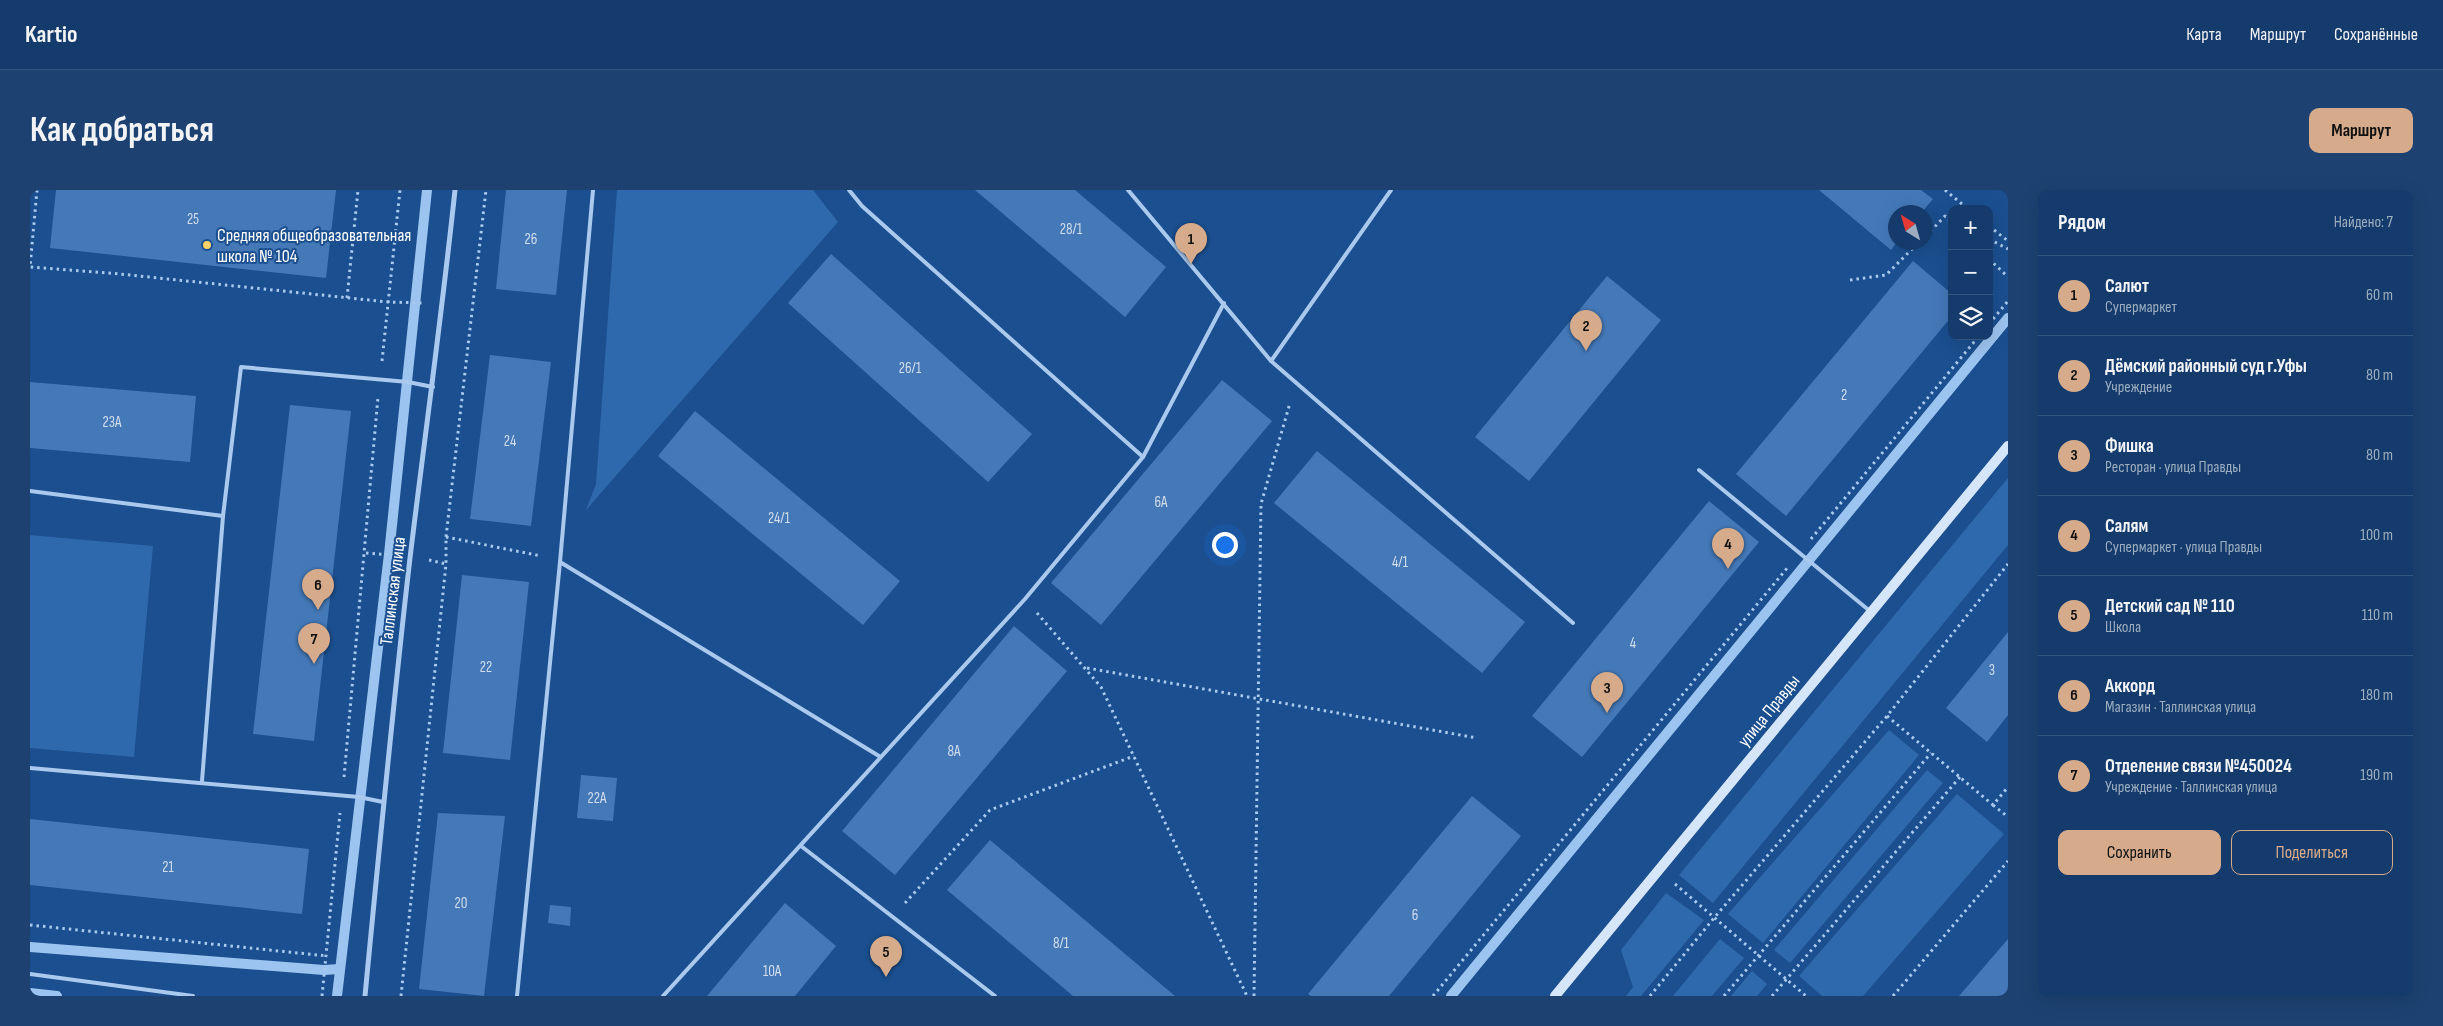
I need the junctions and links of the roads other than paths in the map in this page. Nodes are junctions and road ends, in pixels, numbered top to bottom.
1 (456, 190) edge
2 (593, 190) edge
3 (849, 190) edge
4 (1128, 190) edge
5 (1391, 190) edge
6 (1224, 303) junction
7 (1272, 361) junction
8 (433, 387) junction
9 (2008, 446) edge
10 (1143, 457) junction
11 (1699, 470) dead end
12 (30, 491) edge
13 (223, 516) junction
14 (560, 562) junction
15 (1871, 612) junction
16 (1573, 623) dead end
17 (879, 756) junction
18 (30, 768) edge
19 (202, 782) junction
20 (383, 802) junction
21 (801, 846) junction
22 (30, 974) edge
23 (193, 996) edge
24 (365, 996) edge
25 (518, 996) edge
26 (663, 996) edge
27 (995, 996) edge
28 (1555, 996) edge

1 - 8 street, Таллинская улица
2 - 14 lane
3 - 10 lane
4 - 6 lane
5 - 7 lane
6 - 7 lane
6 - 10 lane
7 - 16 lane
8 - 13 lane
8 - 20 street, Таллинская улица
9 - 15 main road, улица Правды
10 - 17 lane
11 - 15 lane
12 - 13 lane
13 - 19 lane
14 - 17 lane
14 - 25 lane
15 - 28 main road, улица Правды
17 - 21 lane
18 - 19 lane
19 - 20 lane
20 - 24 street, Таллинская улица
21 - 26 lane
21 - 27 lane
22 - 23 lane

